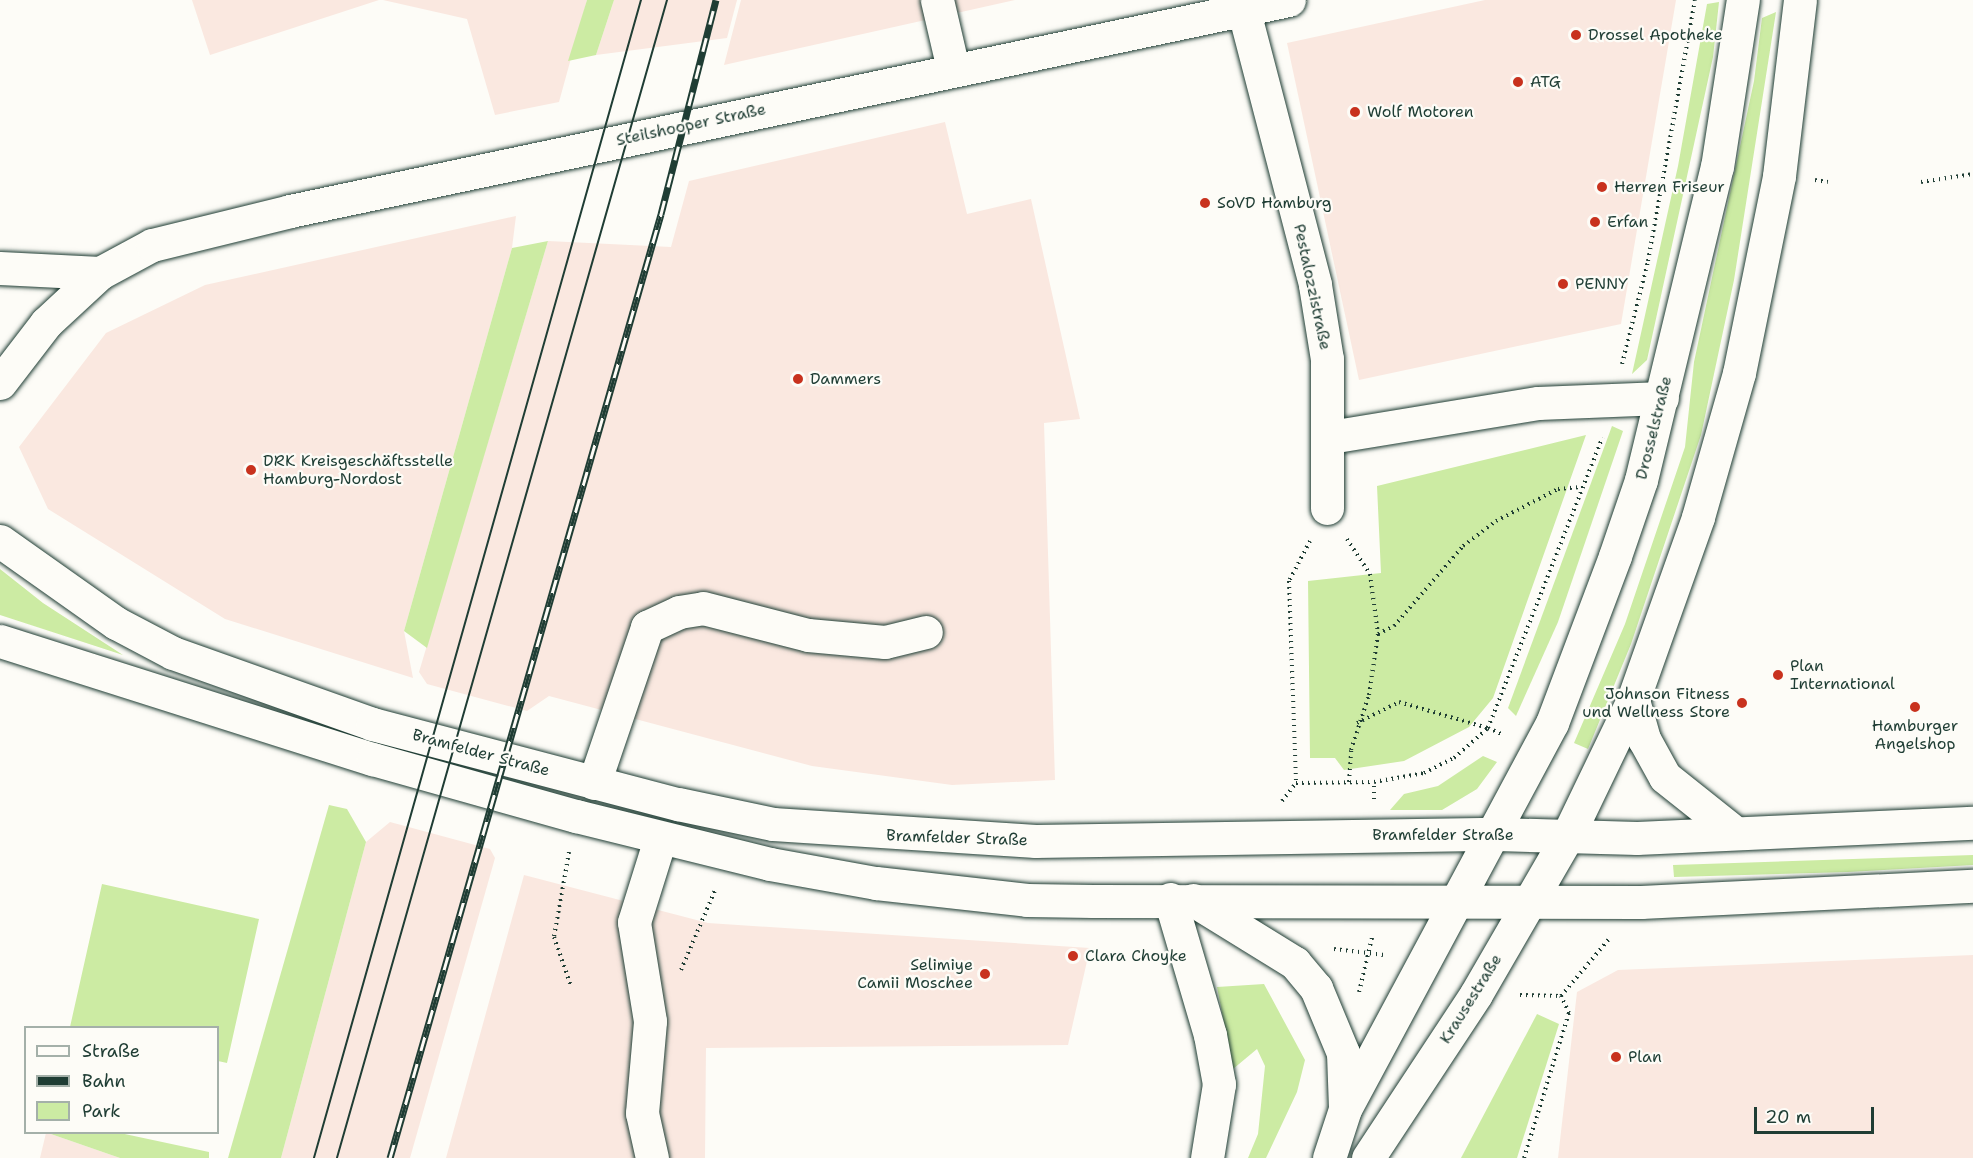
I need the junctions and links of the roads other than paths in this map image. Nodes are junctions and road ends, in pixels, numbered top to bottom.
1 (937, 0) edge
2 (1289, 0) edge
3 (1743, 0) edge
4 (1800, 0) edge
5 (1243, 5) edge
6 (953, 69) junction
7 (0, 268) edge
8 (100, 273) junction
9 (0, 383) edge
10 (1662, 398) junction
11 (1330, 437) junction
12 (1327, 508) road end
13 (0, 541) edge
14 (926, 632) dead end
15 (0, 641) edge
16 (1634, 700) junction
17 (594, 783) junction
18 (1973, 823) edge
19 (1733, 831) junction
20 (1496, 834) junction
21 (1568, 836) junction
22 (660, 839) junction
23 (1973, 886) edge
24 (1530, 899) junction
25 (1181, 900) junction
26 (1460, 900) junction
27 (1345, 1109) junction
28 (652, 1158) edge
29 (1207, 1158) edge
30 (1329, 1158) edge
31 (1368, 1158) edge

1 - 6 main road
2 - 5 main road, Steilshooper Straße
3 - 10 main road, Drosselstraße
4 - 16 main road
5 - 6 main road, Steilshooper Straße
5 - 11 main road, Pestalozzistraße
6 - 8 main road, Steilshooper Straße
7 - 8 main road
8 - 9 main road, Steilshooper Straße
10 - 11 main road
10 - 20 main road, Drosselstraße
11 - 12 main road, Pestalozzistraße
13 - 17 main road, Bramfelder Straße
14 - 17 main road
15 - 22 main road, Bramfelder Straße
16 - 19 main road
16 - 21 main road
17 - 20 main road, Bramfelder Straße
18 - 19 main road, Bramfelder Straße
19 - 21 main road, Bramfelder Straße
20 - 21 main road, Bramfelder Straße
20 - 26 main road
21 - 24 main road, Krausestraße
22 - 25 main road, Bramfelder Straße
22 - 28 main road
23 - 24 main road, Bramfelder Straße
24 - 26 main road, Bramfelder Straße
24 - 31 main road, Krausestraße
25 - 26 main road, Bramfelder Straße
25 - 27 main road
25 - 29 main road
26 - 27 main road
27 - 30 main road

